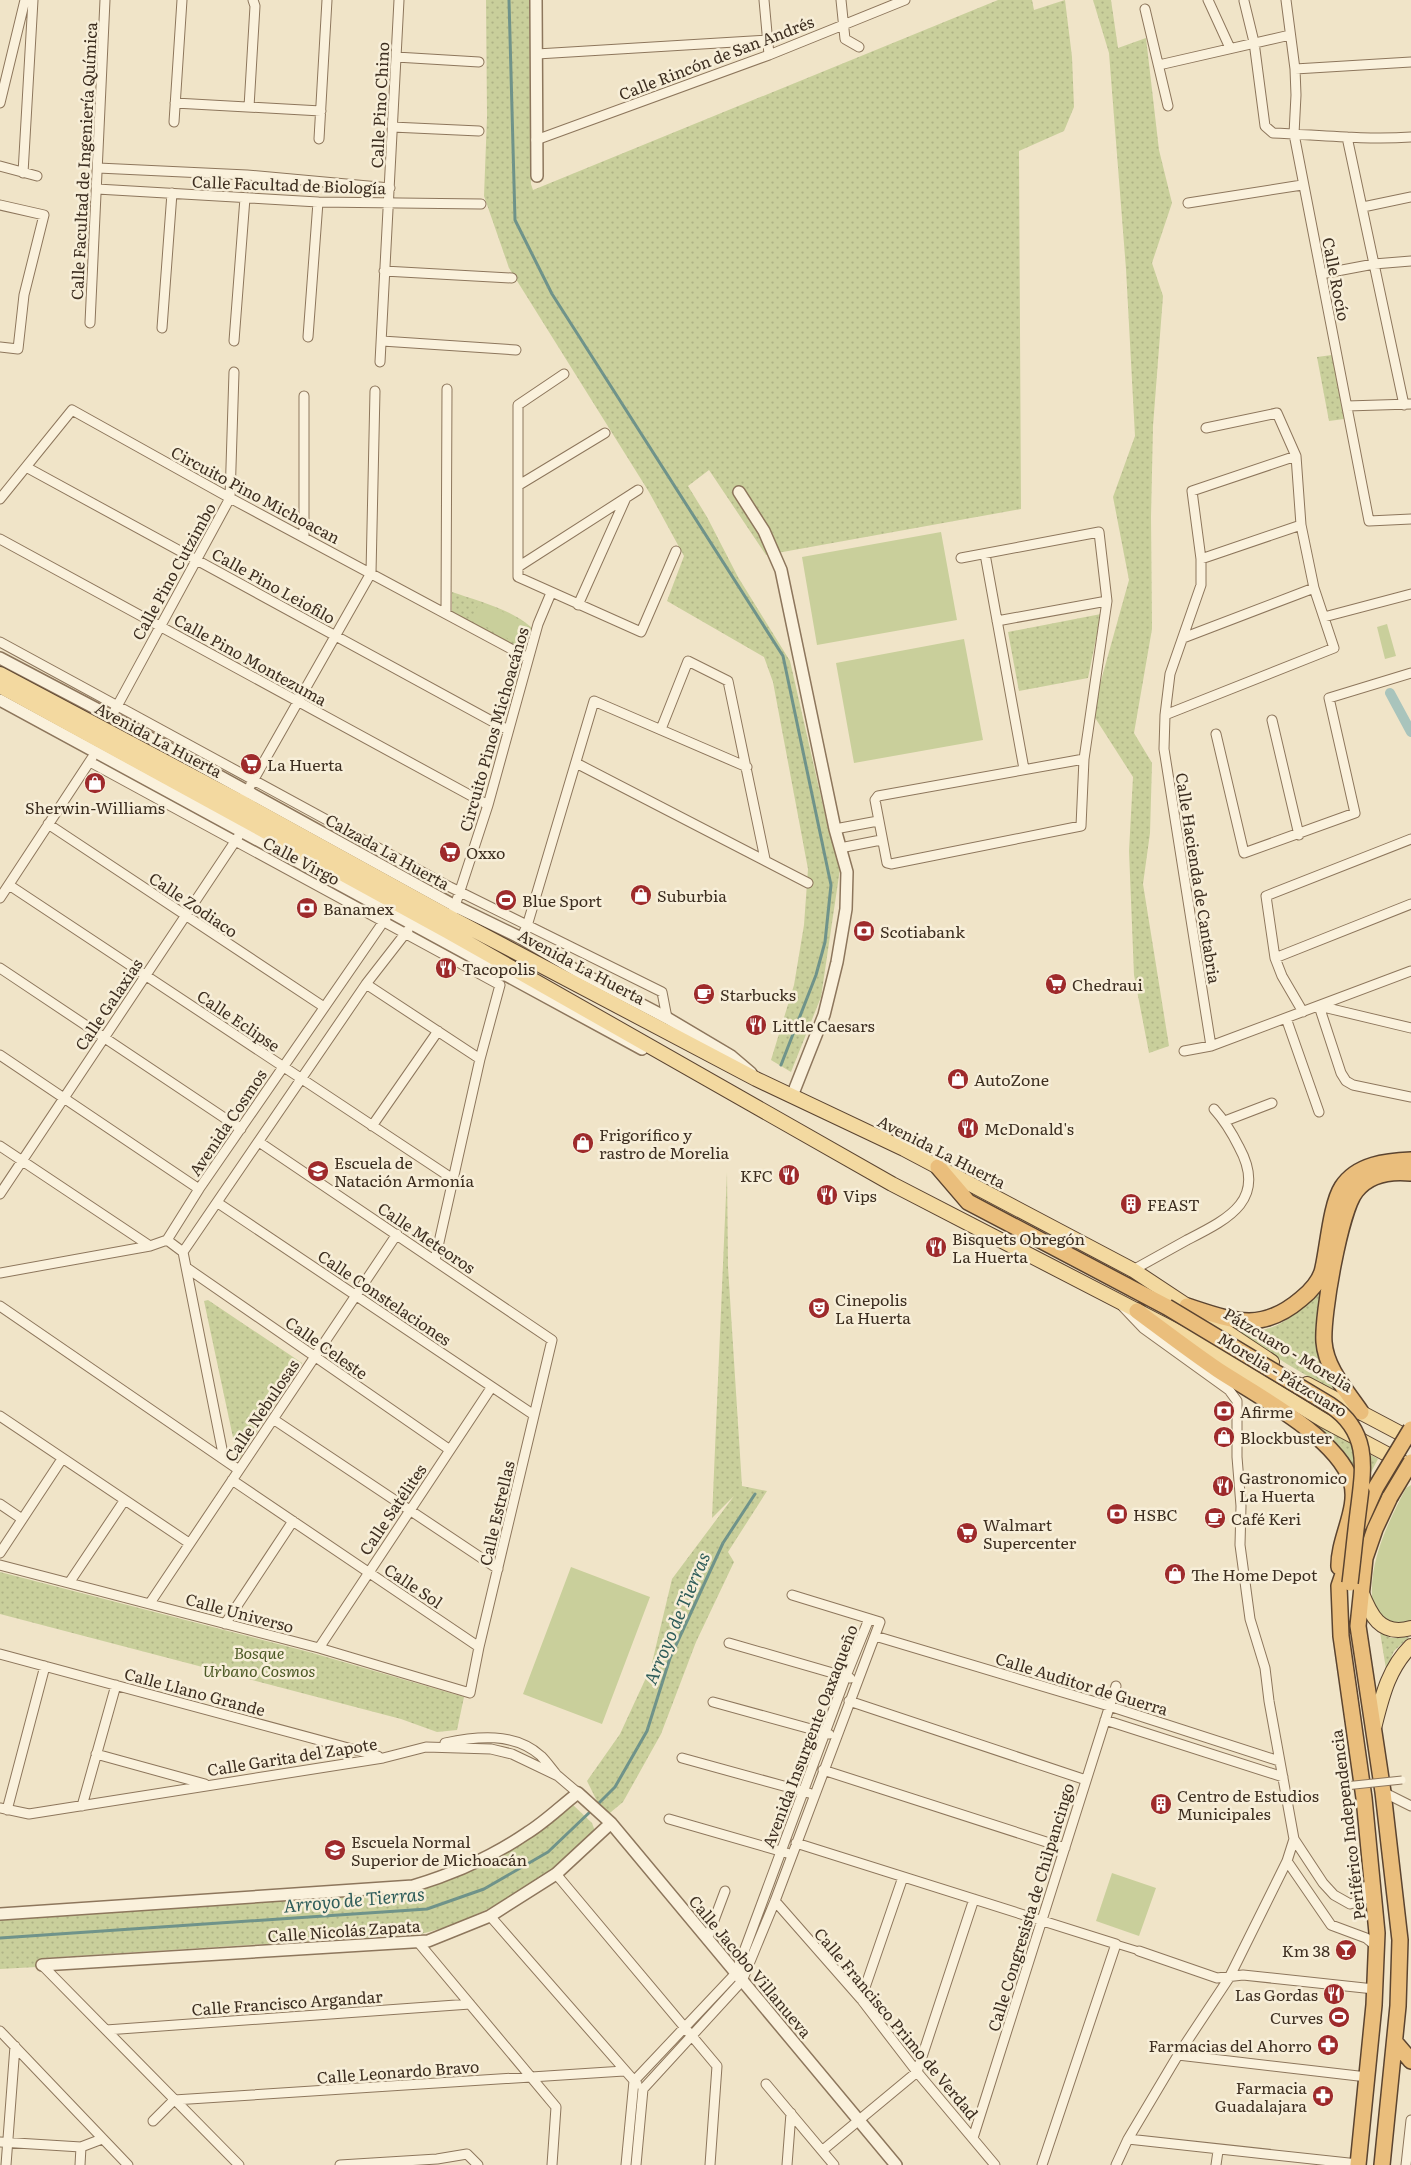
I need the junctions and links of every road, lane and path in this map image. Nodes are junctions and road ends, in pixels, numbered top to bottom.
1 (105, 0) edge
2 (182, 0) edge
3 (253, 0) edge
4 (328, 0) edge
5 (399, 0) edge
6 (536, 0) edge
7 (764, 0) edge
8 (841, 0) edge
9 (905, 0) edge
10 (1208, 0) edge
11 (1286, 0) edge
12 (1244, 1) edge
13 (29, 2) edge
14 (1145, 9) dead end
15 (843, 25) junction
16 (1290, 35) junction
17 (768, 40) junction
18 (1254, 42) junction
19 (859, 46) dead end
20 (1230, 48) junction
21 (537, 54) junction
22 (769, 55) junction
23 (396, 58) junction
24 (479, 62) dead end
25 (1411, 62) edge
26 (1159, 65) junction
27 (1295, 69) junction
28 (0, 103) edge
29 (175, 103) junction
30 (1168, 106) dead end
31 (249, 107) junction
32 (321, 111) junction
33 (174, 122) dead end
34 (392, 127) junction
35 (479, 131) dead end
36 (1294, 134) junction
37 (1347, 137) junction
38 (1411, 137) edge
39 (319, 139) dead end
40 (536, 140) junction
41 (0, 166) edge
42 (98, 168) junction
43 (24, 172) junction
44 (37, 176) dead end
45 (537, 176) dead end
46 (1302, 185) junction
47 (390, 188) junction
48 (96, 190) junction
49 (172, 193) junction
50 (1411, 197) edge
51 (245, 198) junction
52 (318, 202) junction
53 (389, 203) junction
54 (1188, 203) dead end
55 (481, 204) dead end
56 (0, 205) edge
57 (1363, 207) junction
58 (1411, 260) edge
59 (1374, 264) junction
60 (384, 272) junction
61 (1320, 274) junction
62 (512, 278) dead end
63 (90, 323) dead end
64 (162, 328) dead end
65 (308, 337) dead end
66 (234, 341) dead end
67 (382, 342) junction
68 (0, 347) edge
69 (516, 350) dead end
70 (380, 362) dead end
71 (234, 372) dead end
72 (564, 374) dead end
73 (447, 389) dead end
74 (375, 391) dead end
75 (304, 396) dead end
76 (1408, 404) edge
77 (1347, 406) junction
78 (1206, 428) dead end
79 (605, 433) dead end
80 (1296, 456) junction
81 (26, 467) junction
82 (519, 485) junction
83 (638, 490) dead end
84 (739, 492) dead end
85 (230, 498) junction
86 (0, 499) edge
87 (625, 499) junction
88 (1411, 519) edge
89 (1301, 525) junction
90 (304, 536) junction
91 (0, 539) edge
92 (676, 551) dead end
93 (985, 554) junction
94 (961, 558) dead end
95 (197, 560) junction
96 (1201, 560) junction
97 (518, 567) junction
98 (371, 573) junction
99 (1314, 588) junction
100 (552, 593) junction
101 (1411, 594) edge
102 (1108, 601) junction
103 (578, 605) junction
104 (446, 613) junction
105 (1324, 617) junction
106 (996, 621) junction
107 (160, 627) junction
108 (336, 636) junction
109 (1183, 638) junction
110 (0, 642) edge
111 (0, 658) edge
112 (528, 658) junction
113 (1411, 673) edge
114 (0, 674) edge
115 (0, 686) edge
116 (0, 700) edge
117 (299, 702) junction
118 (114, 712) junction
119 (1164, 715) junction
120 (1272, 720) dead end
121 (661, 728) junction
122 (508, 730) junction
123 (1216, 734) dead end
124 (98, 747) junction
125 (1084, 759) junction
126 (576, 763) junction
127 (747, 767) junction
128 (1024, 769) junction
129 (253, 779) junction
130 (244, 797) junction
131 (488, 806) junction
132 (878, 821) junction
133 (48, 824) junction
134 (245, 827) junction
135 (834, 829) junction
136 (1299, 835) junction
137 (1411, 839) edge
138 (881, 840) junction
139 (235, 841) junction
140 (840, 848) junction
141 (765, 859) junction
142 (808, 883) dead end
143 (9, 885) junction
144 (459, 892) junction
145 (0, 898) edge
146 (414, 898) junction
147 (1411, 904) edge
148 (422, 911) junction
149 (391, 913) junction
150 (185, 916) junction
151 (451, 919) junction
152 (527, 926) junction
153 (521, 938) junction
154 (1275, 958) junction
155 (0, 968) edge
156 (1411, 971) edge
157 (146, 976) junction
158 (366, 984) junction
159 (1318, 1006) junction
160 (324, 1007) junction
161 (1303, 1012) junction
162 (668, 1018) junction
163 (1286, 1018) junction
164 (1411, 1028) edge
165 (438, 1031) junction
166 (104, 1038) junction
167 (1211, 1046) junction
168 (1184, 1051) dead end
169 (0, 1055) edge
170 (480, 1059) junction
171 (283, 1067) junction
172 (707, 1078) junction
173 (302, 1079) junction
174 (756, 1079) junction
175 (792, 1096) junction
176 (1411, 1097) edge
177 (64, 1098) junction
178 (1272, 1103) dead end
179 (1214, 1109) dead end
180 (1319, 1112) dead end
181 (1225, 1121) junction
182 (372, 1126) junction
183 (241, 1129) junction
184 (259, 1142) junction
185 (0, 1146) edge
186 (1411, 1160) edge
187 (22, 1161) junction
188 (938, 1168) junction
189 (1411, 1173) edge
190 (452, 1179) junction
191 (199, 1189) junction
192 (0, 1194) edge
193 (218, 1203) junction
194 (397, 1234) junction
195 (167, 1240) junction
196 (150, 1246) junction
197 (183, 1252) junction
198 (435, 1260) junction
199 (187, 1268) junction
200 (1133, 1270) junction
201 (0, 1273) edge
202 (1152, 1282) joint
203 (356, 1294) junction
204 (1116, 1300) junction
205 (0, 1306) edge
206 (1187, 1306) junction
207 (1137, 1311) junction
208 (552, 1340) joint
209 (314, 1357) junction
210 (491, 1388) junction
211 (1361, 1412) junction
212 (534, 1415) junction
213 (0, 1416) edge
214 (273, 1419) junction
215 (1411, 1429) edge
216 (1411, 1439) edge
217 (450, 1450) junction
218 (62, 1459) junction
219 (224, 1459) junction
220 (1411, 1462) edge
221 (1411, 1467) edge
222 (239, 1470) junction
223 (232, 1480) junction
224 (124, 1501) junction
225 (0, 1504) edge
226 (409, 1511) junction
227 (22, 1519) junction
228 (293, 1521) junction
229 (189, 1543) junction
230 (0, 1553) edge
231 (0, 1566) edge
232 (498, 1569) junction
233 (368, 1572) junction
234 (70, 1583) junction
235 (1350, 1586) junction
236 (792, 1595) dead end
237 (150, 1604) junction
238 (869, 1619) junction
239 (225, 1624) junction
240 (1411, 1628) edge
241 (875, 1636) junction
242 (729, 1643) dead end
243 (1411, 1646) edge
244 (479, 1647) junction
245 (319, 1648) junction
246 (0, 1654) edge
247 (45, 1666) junction
248 (846, 1676) junction
249 (857, 1680) junction
250 (116, 1685) junction
251 (1116, 1686) dead end
252 (470, 1693) joint
253 (849, 1701) junction
254 (712, 1702) dead end
255 (1109, 1706) junction
256 (1105, 1720) junction
257 (1374, 1729) junction
258 (825, 1732) junction
259 (494, 1736) junction
260 (836, 1736) junction
261 (426, 1747) junction
262 (491, 1749) junction
263 (96, 1754) junction
264 (383, 1758) junction
265 (682, 1758) dead end
266 (1279, 1760) junction
267 (823, 1770) junction
268 (558, 1776) junction
269 (1283, 1777) junction
270 (1086, 1780) junction
271 (1402, 1780) dead end
272 (208, 1784) junction
273 (1345, 1786) dead end
274 (803, 1791) junction
275 (1383, 1792) junction
276 (814, 1794) junction
277 (581, 1795) junction
278 (82, 1806) junction
279 (1411, 1806) edge
280 (4, 1809) edge
281 (669, 1819) dead end
282 (608, 1820) junction
283 (1389, 1835) junction
284 (1294, 1839) junction
285 (796, 1844) junction
286 (1065, 1848) junction
287 (781, 1851) junction
288 (792, 1854) junction
289 (1287, 1861) junction
290 (1370, 1862) junction
291 (556, 1874) junction
292 (903, 1877) junction
293 (725, 1891) dead end
294 (974, 1899) junction
295 (775, 1901) junction
296 (0, 1914) edge
297 (490, 1916) junction
298 (1042, 1920) junction
299 (707, 1939) junction
300 (1405, 1941) edge
301 (418, 1942) junction
302 (1116, 1944) junction
303 (1376, 1947) junction
304 (1140, 1952) joint
305 (42, 1965) joint
306 (739, 1977) junction
307 (1229, 1978) junction
308 (1374, 1990) junction
309 (861, 1999) junction
310 (470, 2004) junction
311 (684, 2026) junction
312 (106, 2030) junction
313 (0, 2031) edge
314 (691, 2036) junction
315 (1395, 2042) junction
316 (15, 2046) junction
317 (1178, 2055) junction
318 (1411, 2061) edge
319 (624, 2071) junction
320 (917, 2072) junction
321 (1367, 2077) junction
322 (530, 2078) junction
323 (634, 2081) junction
324 (766, 2084) dead end
325 (643, 2089) junction
326 (174, 2100) junction
327 (791, 2113) junction
328 (858, 2119) junction
329 (1411, 2120) edge
330 (153, 2121) dead end
331 (973, 2138) junction
332 (102, 2139) junction
333 (1128, 2139) junction
334 (4, 2142) edge
335 (81, 2147) junction
336 (823, 2150) junction
337 (1218, 2151) junction
338 (438, 2159) junction
339 (6, 2165) edge
340 (80, 2165) edge
341 (128, 2165) edge
342 (239, 2165) edge
343 (340, 2165) edge
344 (424, 2165) edge
345 (478, 2165) edge
346 (552, 2165) edge
347 (626, 2165) edge
348 (636, 2165) edge
349 (710, 2165) edge
350 (787, 2165) edge
351 (834, 2165) edge
352 (896, 2165) edge
353 (995, 2165) edge
354 (1042, 2165) edge
355 (1116, 2165) edge
356 (1216, 2165) edge
357 (1358, 2165) edge
358 (1382, 2165) edge
359 (1406, 2165) edge

1 - 42 street, Calle Facultad de Ingenierίa Quίmica
2 - 29 street
3 - 31 street
4 - 32 street
5 - 23 street, Calle Pino Chino
6 - 21 street
7 - 17 street
8 - 15 street
9 - 15 street, Calle Rincón de San Andrés
10 - 20 street
11 - 16 street, Calle Rocío
12 - 18 street
13 - 28 street
13 - 43 street
14 - 26 street
15 - 19 street
15 - 22 street, Calle Rincón de San Andrés
16 - 18 street
16 - 27 street, Calle Rocío
17 - 21 street
17 - 22 street
18 - 20 street
18 - 36 street
20 - 26 street
21 - 40 street
22 - 40 street, Calle Rincón de San Andrés
23 - 24 street
23 - 34 street, Calle Pino Chino
25 - 27 street
26 - 30 street
27 - 36 street, Calle Rocío
29 - 31 street
29 - 33 street
31 - 32 street
32 - 39 street
34 - 35 street
34 - 47 street, Calle Pino Chino
36 - 37 street
36 - 46 street, Calle Rocío
37 - 38 street
37 - 57 street
40 - 45 street
41 - 43 street
42 - 47 street, Calle Facultad de Biología
42 - 48 street, Calle Facultad de Ingenierίa Quίmica
43 - 44 street
46 - 54 street
46 - 61 street, Calle Rocío
47 - 53 street, Calle Pino Chino
48 - 49 street, Calle Facultad de Biología
48 - 63 street, Calle Facultad de Ingenierίa Quίmica
49 - 51 street, Calle Facultad de Biología
49 - 64 street
50 - 57 street
51 - 52 street, Calle Facultad de Biología
51 - 66 street
52 - 53 street, Calle Facultad de Biología
52 - 65 street
53 - 55 street, Calle Facultad de Biología
53 - 60 street, Calle Pino Chino
56 - 68 street
57 - 59 street
58 - 59 street
59 - 61 street
59 - 76 street
60 - 62 street
60 - 67 street, Calle Pino Chino
61 - 77 street, Calle Rocío
67 - 69 street
67 - 70 street, Calle Pino Chino
71 - 85 street, Calle Pino Cutzimbo
72 - 82 street
73 - 104 street
74 - 98 street
75 - 90 street
76 - 77 street
77 - 88 street, Calle Rocío
78 - 80 street
79 - 82 street
80 - 89 street
80 - 96 street, Calle Hacienda de Cantabria
81 - 85 street, Circuito Pino Michoacan
81 - 86 street, Circuito Pino Michoacan
81 - 95 street, Calle Pino Leiofilo
82 - 97 street
83 - 87 street
84 - 135 street
85 - 90 street, Circuito Pino Michoacan
85 - 95 street, Calle Pino Cutzimbo
87 - 97 street
87 - 103 street
89 - 96 street
89 - 99 street
90 - 98 street, Circuito Pino Michoacan
91 - 107 street, Calle Pino Montezuma
92 - 103 street
93 - 94 street
93 - 102 street
93 - 106 street
95 - 107 street, Calle Pino Cutzimbo
95 - 108 street, Calle Pino Leiofilo
96 - 109 street, Calle Hacienda de Cantabria
97 - 100 street
98 - 104 street, Circuito Pino Michoacan
98 - 108 street
99 - 105 street
99 - 109 street
100 - 103 street
100 - 112 street, Circuito Pinos Michoacános
101 - 105 street
102 - 106 street
102 - 125 street
104 - 112 street, Circuito Pino Michoacan
105 - 119 street
106 - 128 street
107 - 117 street, Calle Pino Montezuma
107 - 118 street, Calle Pino Cutzimbo
108 - 117 street
108 - 122 street, Calle Pino Leiofilo
109 - 119 street, Calle Hacienda de Cantabria
110 - 118 street, Calzada La Huerta
111 - 118 street, Calzada La Huerta
112 - 122 street, Circuito Pinos Michoacános
113 - 136 street
114 - 124 main road, Avenida La Huerta
115 - 124 main road, Avenida La Huerta
116 - 124 street
117 - 129 street
117 - 131 street, Calle Pino Montezuma
118 - 124 street, Calle Pino Cutzimbo
118 - 129 street, Calzada La Huerta
118 - 130 street, Calzada La Huerta
119 - 167 street, Calle Hacienda de Cantabria
120 - 136 street
121 - 126 street
121 - 127 street
121 - 127 street
122 - 131 street, Circuito Pinos Michoacános
123 - 136 street
124 - 130 main road, Avenida La Huerta
124 - 133 street, Calle Pino Cutzimbo
124 - 134 main road, Avenida La Huerta
124 - 139 street, Calle Virgo
125 - 128 street
125 - 138 street
126 - 141 street
126 - 152 street
127 - 141 street
128 - 132 street
129 - 130 street
129 - 144 street, Calzada La Huerta
130 - 146 main road, Avenida La Huerta
130 - 148 street, Calzada La Huerta
131 - 144 street, Circuito Pinos Michoacános
132 - 135 street
132 - 138 street
133 - 143 street, Calle Pino Cutzimbo
133 - 150 street, Calle Zodiaco
134 - 139 street, Calle Galaxias
134 - 149 main road, Avenida La Huerta
135 - 140 street
137 - 154 street
138 - 140 street
139 - 149 street, Calle Virgo
139 - 150 street, Calle Galaxias
140 - 175 street
141 - 142 street
143 - 145 street, Calle Pino Cutzimbo
143 - 157 street, Calle Eclipse
144 - 151 street, Circuito Pinos Michoacános
144 - 152 street, Calzada La Huerta
146 - 148 main road, Avenida La Huerta
146 - 149 street
147 - 154 street
148 - 149 main road, Avenida La Huerta
148 - 149 street, Calle Virgo
148 - 151 main road, Avenida La Huerta
148 - 158 street
148 - 170 street, Calle Virgo
148 - 172 street, Calzada La Huerta
149 - 160 street, Avenida Cosmos
150 - 157 street, Calle Galaxias
150 - 160 street, Calle Zodiaco
151 - 153 street, Calzada La Huerta
151 - 172 main road, Avenida La Huerta
151 - 174 main road, Avenida La Huerta
152 - 153 street
152 - 162 street, Calzada La Huerta
153 - 162 street, Calzada La Huerta
154 - 161 street
155 - 166 street
156 - 159 street
157 - 166 street, Calle Galaxias
157 - 171 street, Calle Eclipse
158 - 165 street
158 - 173 street
159 - 161 street
159 - 164 street
159 - 176 street
160 - 171 street, Avenida Cosmos
161 - 163 street
162 - 174 street, Calzada La Huerta
163 - 167 street
163 - 180 street
165 - 170 street
165 - 182 street
166 - 177 street, Calle Galaxias
166 - 183 street
167 - 168 street
169 - 177 street
170 - 190 street
171 - 173 street, Calle Eclipse
171 - 183 street, Avenida Cosmos
172 - 204 main road, Avenida La Huerta
173 - 182 street, Calle Eclipse
173 - 184 street
174 - 175 main road, Avenida La Huerta
175 - 188 main road, Avenida La Huerta
177 - 187 street, Calle Galaxias
177 - 191 street
178 - 181 street
179 - 181 street
181 - 200 street
182 - 190 street, Calle Eclipse
183 - 191 street, Avenida Cosmos
184 - 193 street
184 - 194 street, Calle Meteoros
185 - 187 street
186 - 206 highway
187 - 192 street, Calle Galaxias
187 - 196 street
188 - 200 main road, Avenida La Huerta
188 - 235 highway, bridge
189 - 211 highway
190 - 198 street
191 - 195 street, Avenida Cosmos
193 - 197 street
193 - 203 street, Calle Constelaciones
194 - 198 street, Calle Meteoros
194 - 203 street, Calle Nebulosas
195 - 196 street
195 - 197 street
196 - 201 street
197 - 199 street
198 - 208 street, Calle Meteoros
199 - 209 street, Calle Celeste
199 - 219 street
200 - 202 main road, Avenida La Huerta
202 - 206 main road, Pátzcuaro - Morelia
203 - 209 street, Calle Nebulosas
203 - 210 street, Calle Constelaciones
204 - 207 main road, Avenida La Huerta
204 - 266 street
205 - 219 street
206 - 211 main road, Pátzcuaro - Morelia
207 - 221 main road, Morelia - Pátzcuaro
207 - 235 highway
208 - 212 street, Calle Estrellas
209 - 214 street, Calle Nebulosas
209 - 217 street, Calle Celeste
210 - 212 street, Calle Constelaciones
210 - 217 street, Calle Satélites
211 - 216 main road, Pátzcuaro - Morelia
212 - 232 street, Calle Estrellas
213 - 218 street
214 - 222 street, Calle Nebulosas
214 - 226 street
215 - 235 highway, Periférico Independencia, bridge
217 - 226 street, Calle Satélites
218 - 224 street
218 - 227 street
219 - 222 street
220 - 235 highway, Periférico Independencia, bridge
222 - 223 street, Calle Nebulosas
223 - 228 street, Calle Sol
223 - 229 street, Calle Nebulosas
224 - 229 street
224 - 234 street
225 - 227 street
226 - 232 street
226 - 233 street, Calle Satélites
227 - 230 street
228 - 233 street, Calle Sol
228 - 239 street
229 - 237 street, Calle Nebulosas
231 - 234 street, Calle Universo
232 - 244 street, Calle Estrellas
233 - 244 street, Calle Sol
233 - 245 street, Calle Satélites
234 - 237 street, Calle Universo
235 - 240 main road
235 - 257 highway, Periférico Independencia
235 - 283 highway
235 - 290 highway, Periférico Independencia
236 - 238 street
237 - 239 street, Calle Universo
238 - 241 street, Avenida Insurgente Oaxaqueño
238 - 248 street, Avenida Insurgente Oaxaqueño
239 - 245 street, Calle Universo
241 - 249 street, Avenida Insurgente Oaxaqueño
241 - 255 street, Calle Auditor de Guerra
242 - 248 street
243 - 257 main road
244 - 252 street, Calle Estrellas
245 - 252 street, Calle Universo
246 - 247 street, Calle Llano Grande
247 - 250 street, Calle Llano Grande
247 - 280 street
248 - 249 street
248 - 258 street, Avenida Insurgente Oaxaqueño
249 - 253 street, Avenida Insurgente Oaxaqueño
250 - 263 street
250 - 264 street, Calle Llano Grande
251 - 255 street, Calle Congresista de Chilpancingo
253 - 260 street, Avenida Insurgente Oaxaqueño
253 - 270 street
254 - 258 street
255 - 256 street, Calle Congresista de Chilpancingo
255 - 266 street, Calle Auditor de Guerra
256 - 269 street, Calle Auditor de Guerra
256 - 270 street, Calle Congresista de Chilpancingo
257 - 275 highway, Periférico Independencia
258 - 260 street
258 - 274 street, Avenida Insurgente Oaxaqueño
259 - 261 street
259 - 262 street
259 - 268 street
260 - 267 street, Avenida Insurgente Oaxaqueño
261 - 262 street, Calle Garita del Zapote
261 - 264 street, Calle Garita del Zapote
262 - 268 street, Calle Garita del Zapote
263 - 272 street
263 - 278 street
264 - 272 street, Calle Garita del Zapote
265 - 274 street
266 - 269 street
267 - 276 street, Avenida Insurgente Oaxaqueño
267 - 286 street
268 - 277 street, Calle Garita del Zapote
269 - 284 street
270 - 286 street, Calle Congresista de Chilpancingo
271 - 273 street, bridge
272 - 278 street, Calle Garita del Zapote
274 - 276 street
274 - 287 street, Avenida Insurgente Oaxaqueño
275 - 279 street
275 - 283 highway, Periférico Independencia
276 - 285 street, Avenida Insurgente Oaxaqueño
277 - 282 street, Calle Jacobo Villanueva
277 - 296 street
278 - 280 street, Calle Garita del Zapote
281 - 287 street
282 - 291 street, Calle Nicolás Zapata
282 - 299 street, Calle Jacobo Villanueva
283 - 300 highway, Periférico Independencia
284 - 289 street
284 - 290 street
285 - 288 street, Avenida Insurgente Oaxaqueño
285 - 292 street
286 - 298 street, Calle Congresista de Chilpancingo
287 - 288 street
287 - 306 street, Avenida Insurgente Oaxaqueño
288 - 295 street, Avenida Insurgente Oaxaqueño
289 - 303 street
289 - 307 street
290 - 303 highway, Periférico Independencia
291 - 297 street, Calle Nicolás Zapata
291 - 311 street
292 - 294 street
292 - 309 street
293 - 299 street
294 - 298 street
294 - 320 street
295 - 306 street, Avenida Insurgente Oaxaqueño
295 - 309 street, Calle Francisco Primo de Verdad
297 - 301 street, Calle Nicolás Zapata
297 - 319 street
298 - 302 street
298 - 331 street, Calle Congresista de Chilpancingo
299 - 306 street, Calle Jacobo Villanueva
300 - 315 highway, Periférico Independencia
301 - 305 street, Calle Nicolás Zapata
301 - 310 street
302 - 304 street
302 - 354 street
303 - 308 highway, Periférico Independencia
304 - 307 street
305 - 312 street
306 - 311 street, Avenida Insurgente Oaxaqueño
306 - 314 street, Avenida Insurgente Oaxaqueño
306 - 328 street, Calle Jacobo Villanueva
307 - 308 street
307 - 317 street
308 - 321 highway, Periférico Independencia
309 - 320 street, Calle Francisco Primo de Verdad
310 - 312 street, Calle Francisco Argandar
310 - 322 street
311 - 314 street
311 - 323 street, Avenida Insurgente Oaxaqueño
312 - 326 street
313 - 316 street
314 - 325 street, Avenida Insurgente Oaxaqueño
314 - 349 street
315 - 318 highway
315 - 358 highway, Periférico Independencia
316 - 332 street
316 - 334 street
317 - 321 street
317 - 333 street
319 - 322 street, Calle Leonardo Bravo
319 - 323 street
320 - 328 street
320 - 331 street, Calle Francisco Primo de Verdad
321 - 357 highway, Periférico Independencia
322 - 326 street, Calle Leonardo Bravo
322 - 346 street
323 - 325 street
323 - 347 street
324 - 327 street
325 - 348 street
326 - 330 street
326 - 342 street
327 - 336 street
327 - 350 street
328 - 336 street
328 - 352 street, Calle Jacobo Villanueva
329 - 359 street
331 - 353 street, Calle Francisco Primo de Verdad
332 - 335 street
332 - 341 street
333 - 337 street
333 - 355 street
334 - 335 street
334 - 339 street
335 - 340 street
336 - 351 street
337 - 356 street
337 - 357 street
338 - 343 street
338 - 344 street
338 - 345 street

